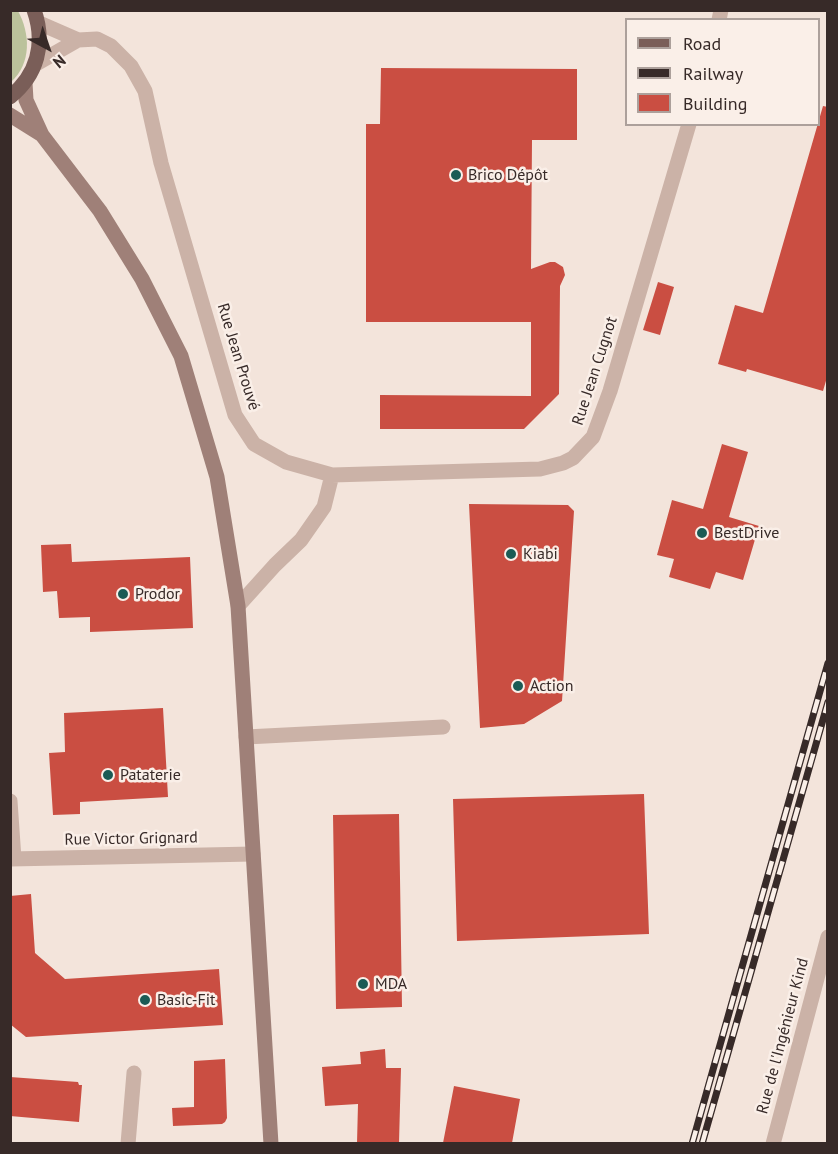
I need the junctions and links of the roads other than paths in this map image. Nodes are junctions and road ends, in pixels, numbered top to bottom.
1 (37, 17) edge
2 (78, 40) junction
3 (36, 64) junction
4 (26, 83) junction
5 (10, 97) edge
6 (10, 116) edge
7 (688, 126) edge
8 (42, 135) junction
9 (332, 475) junction
10 (238, 606) junction
11 (443, 727) dead end
12 (246, 737) junction
13 (10, 801) edge
14 (253, 854) junction
15 (12, 859) edge
16 (828, 937) edge
17 (134, 1073) dead end
18 (128, 1143) edge
19 (271, 1143) edge
20 (773, 1143) edge

1 - 2 street
1 - 3 main road
2 - 3 street
2 - 9 street, Rue Jean Prouvé
3 - 4 main road
4 - 5 main road
4 - 8 main road
6 - 8 main road
7 - 9 street, Rue Jean Cugnot
8 - 10 main road
9 - 10 street
10 - 12 main road
11 - 12 street
12 - 14 main road
13 - 15 street
14 - 15 street, Rue Victor Grignard
14 - 19 main road
16 - 20 street, Rue de l'Ingénieur Kind
17 - 18 street

